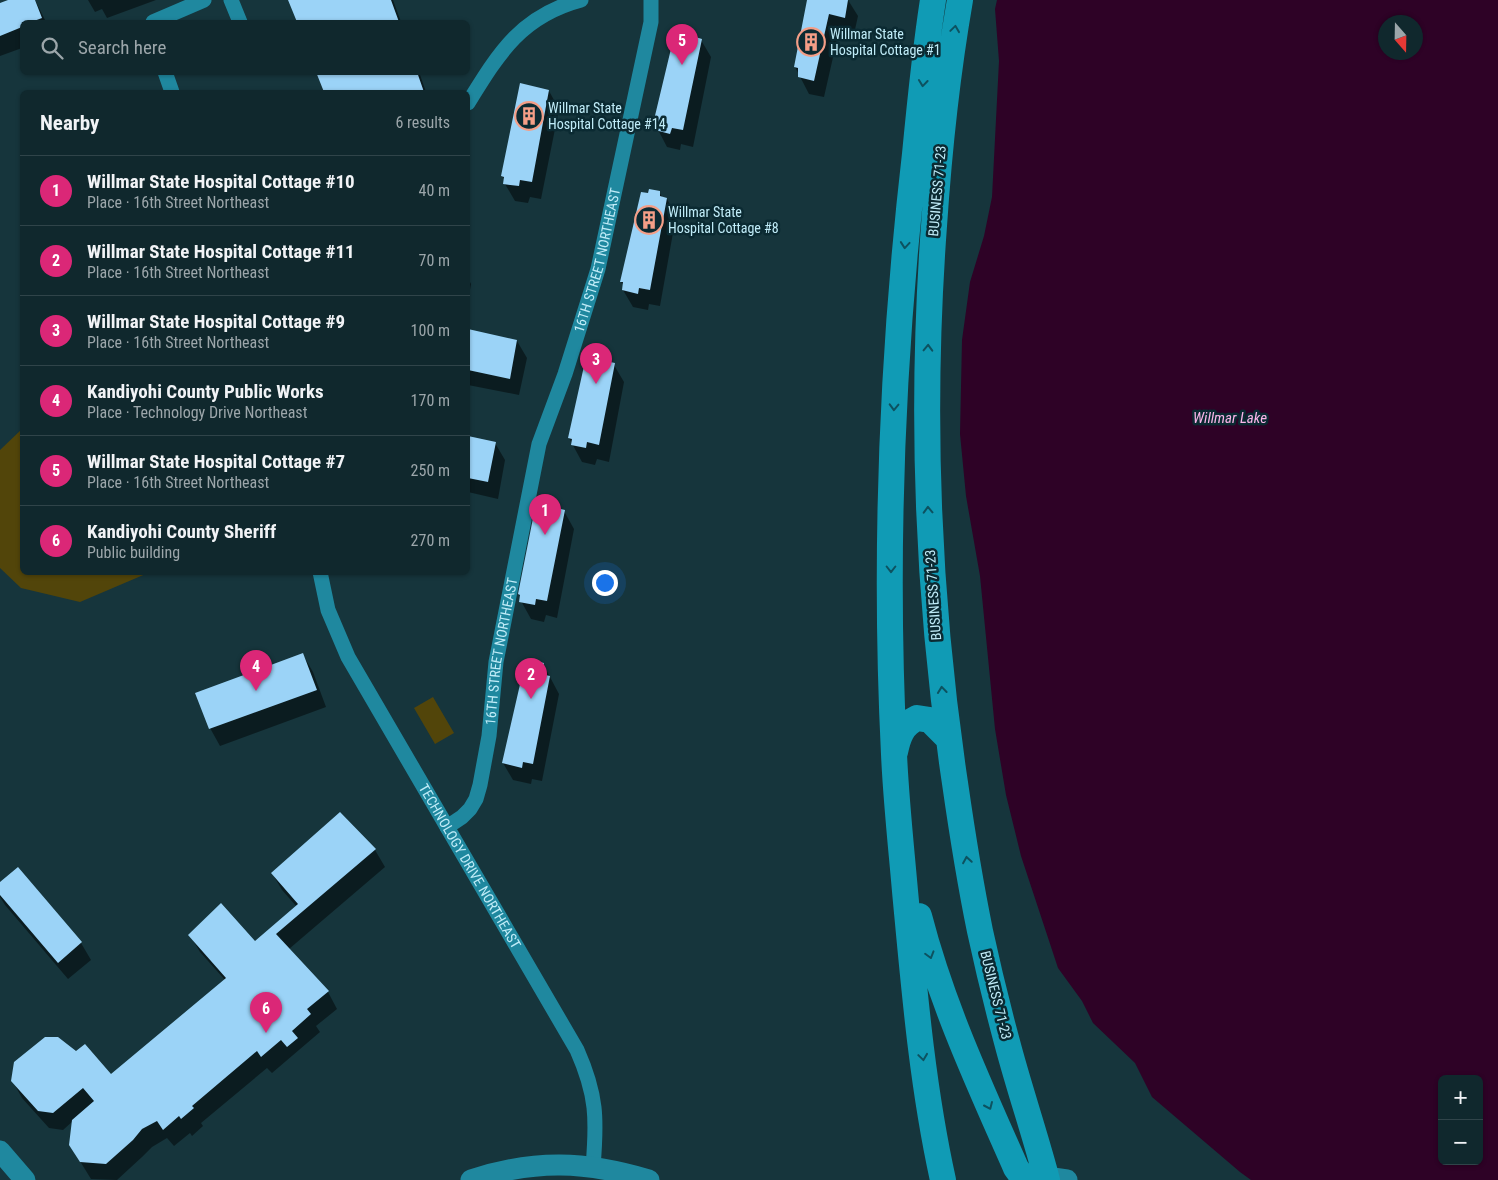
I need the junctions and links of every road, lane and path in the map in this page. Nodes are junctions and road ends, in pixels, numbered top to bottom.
1 (204, 0) edge
2 (231, 0) edge
3 (580, 0) edge
4 (652, 0) edge
5 (933, 0) edge
6 (960, 0) edge
7 (158, 20) edge
8 (239, 20) edge
9 (166, 75) edge
10 (171, 90) edge
11 (470, 99) edge
12 (321, 575) edge
13 (948, 738) junction
14 (894, 757) junction
15 (897, 805) junction
16 (447, 827) junction
17 (0, 1151) edge
18 (593, 1167) junction
19 (937, 1176) edge
20 (1046, 1179) edge
21 (25, 1180) edge
22 (471, 1180) edge
23 (649, 1180) edge

1 - 7 street
2 - 8 street
3 - 11 street
4 - 16 street, 16TH STREET NORTHEAST
5 -> 14 highway, BUSINESS 71-23
13 -> 6 highway, BUSINESS 71-23
9 - 10 street
12 - 16 street, TECHNOLOGY DRIVE NORTHEAST
13 - 14 highway
20 -> 13 highway, BUSINESS 71-23
14 - 15 highway, BUSINESS 71-23
15 -> 19 highway, BUSINESS 71-23
15 -> 20 highway
16 - 18 street, TECHNOLOGY DRIVE NORTHEAST
17 - 21 street
18 - 22 street
18 - 23 street

